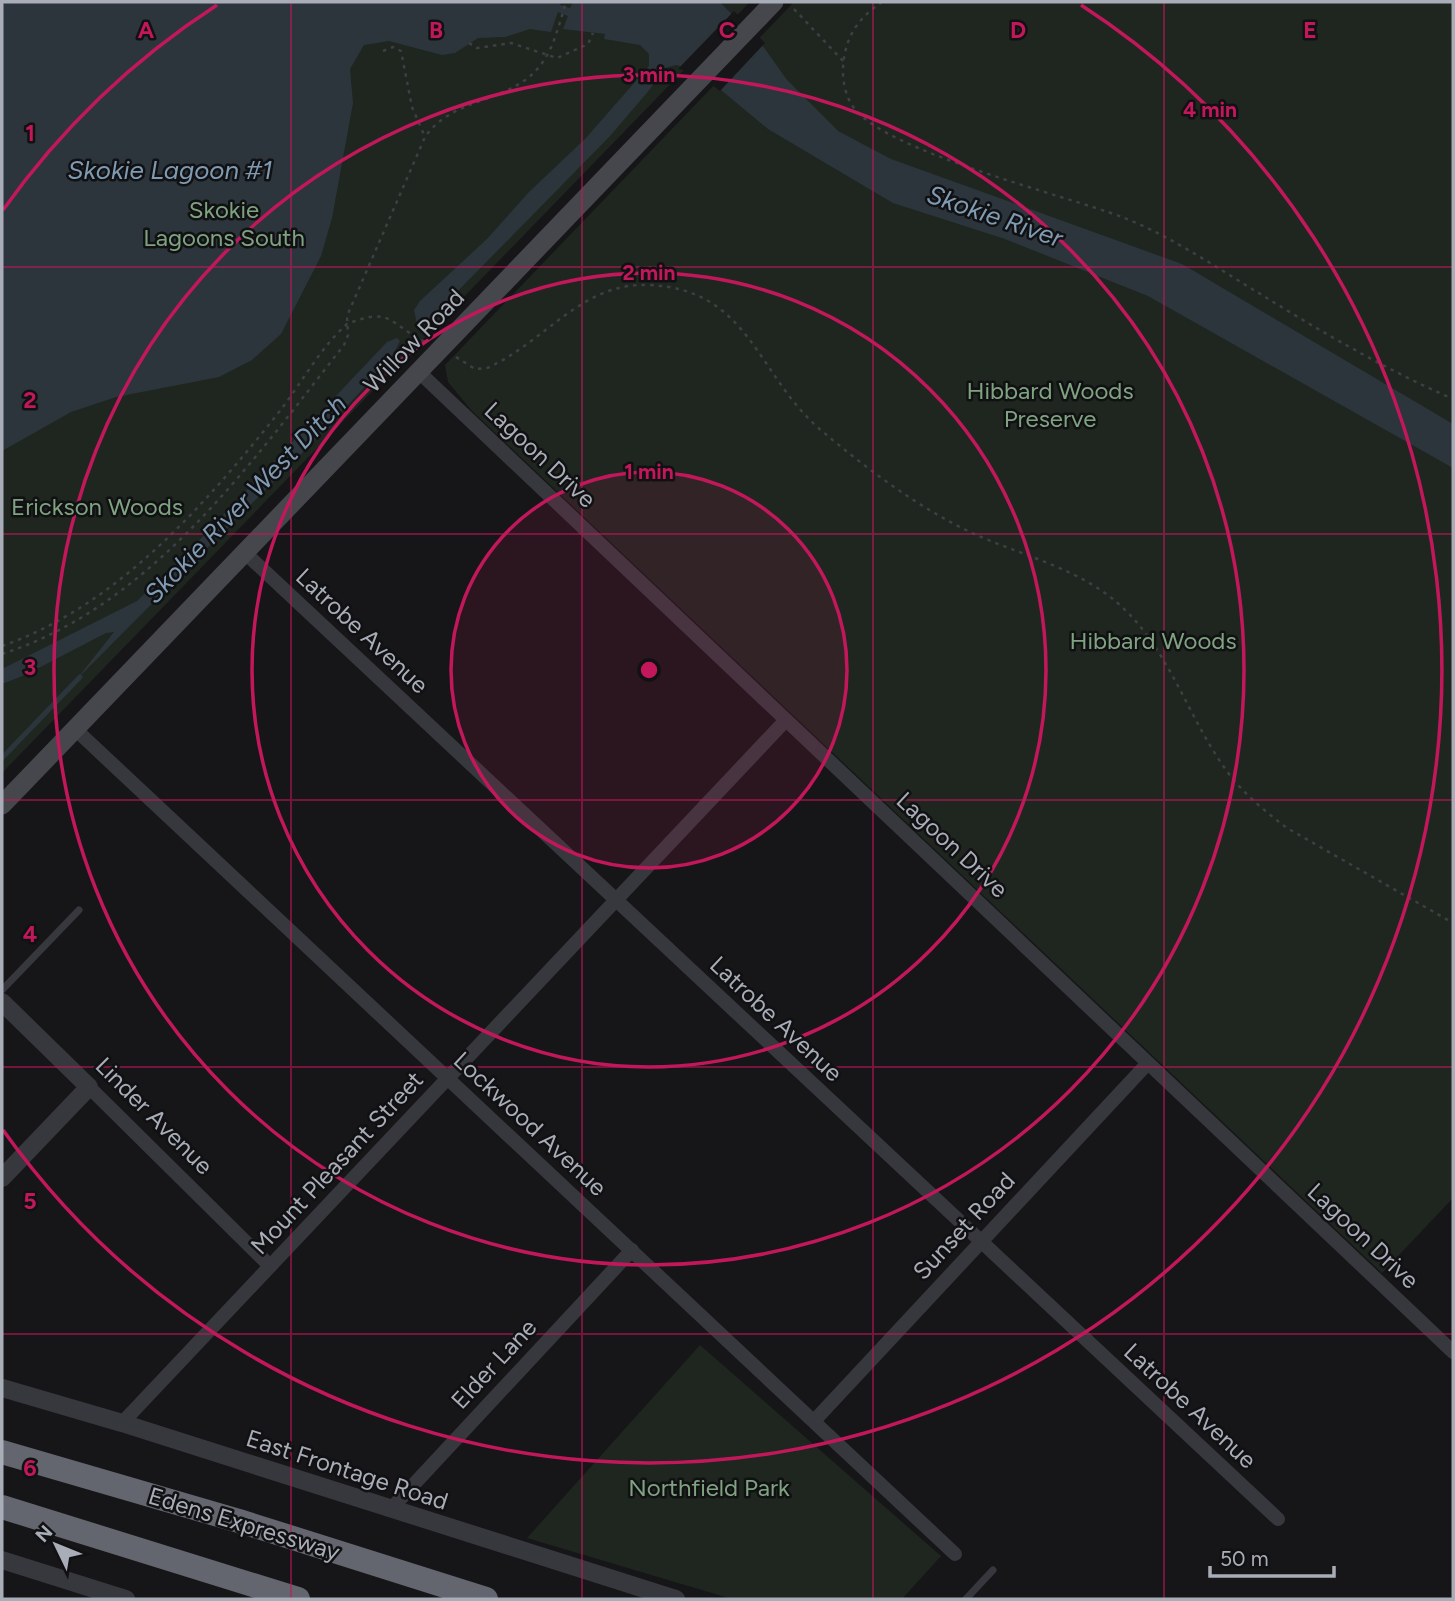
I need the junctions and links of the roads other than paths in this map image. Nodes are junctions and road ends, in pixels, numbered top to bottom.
1 (774, 2) edge
2 (419, 372) junction
3 (243, 551) junction
4 (786, 720) junction
5 (74, 728) junction
6 (2, 805) edge
7 (616, 900) junction
8 (79, 910) dead end
9 (2, 990) edge
10 (2, 1002) edge
11 (1148, 1063) junction
12 (448, 1078) junction
13 (89, 1087) junction
14 (2, 1178) edge
15 (981, 1242) junction
16 (632, 1250) junction
17 (271, 1266) junction
18 (1453, 1352) edge
19 (2, 1388) edge
20 (814, 1421) junction
21 (122, 1423) junction
22 (2, 1446) edge
23 (2, 1452) edge
24 (30, 1461) junction
25 (2, 1507) edge
26 (390, 1510) junction
27 (1278, 1519) dead end
28 (955, 1554) dead end
29 (2, 1560) edge
30 (992, 1570) dead end
31 (126, 1599) edge
32 (298, 1599) edge
33 (486, 1599) edge
34 (676, 1599) edge
35 (966, 1599) edge

1 - 2 main road, Willow Road
2 - 3 main road, Willow Road
2 - 4 street, Lagoon Drive
3 - 5 main road, Willow Road
3 - 7 street, Latrobe Avenue
4 - 7 street, Mount Pleasant Street
4 - 11 street, Lagoon Drive
5 - 6 main road, Willow Road
5 - 12 street, Lockwood Avenue
7 - 12 street, Mount Pleasant Street
7 - 15 street, Latrobe Avenue
8 - 9 lane
10 - 13 street, Linder Avenue
11 - 15 street, Sunset Road
11 - 18 street, Lagoon Drive
12 - 16 street, Lockwood Avenue
12 - 17 street, Mount Pleasant Street
13 - 14 street
13 - 17 street, Linder Avenue
15 - 20 street, Sunset Road
15 - 27 street, Latrobe Avenue
16 - 20 street, Lockwood Avenue
16 - 26 street, Elder Lane
17 - 21 street, Mount Pleasant Street
19 - 21 street, East Frontage Road
20 - 28 street, Lockwood Avenue
21 - 26 street, East Frontage Road
22 - 24 highway
23 - 24 highway, Edens Expressway
24 - 33 highway, Edens Expressway
25 - 32 highway
26 - 34 street, East Frontage Road
29 - 31 street
30 - 35 lane

